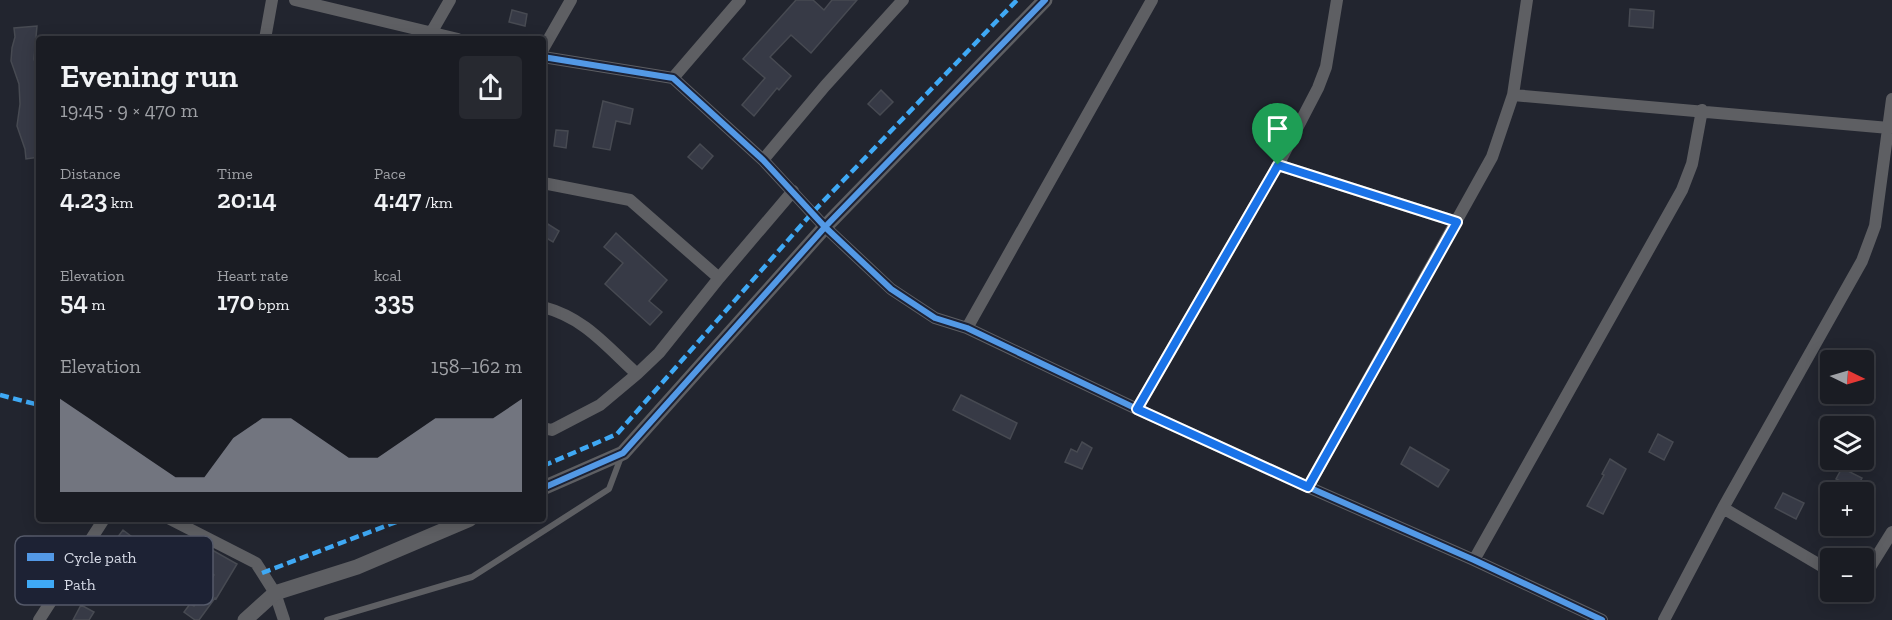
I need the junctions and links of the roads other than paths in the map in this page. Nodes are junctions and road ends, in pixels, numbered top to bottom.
1 (272, 0) edge
2 (295, 0) edge
3 (450, 0) edge
4 (571, 0) edge
5 (740, 0) edge
6 (903, 0) edge
7 (1045, 0) edge
8 (1152, 0) edge
9 (1337, 0) edge
10 (1527, 0) edge
11 (314, 2) edge
12 (432, 33) junction
13 (266, 36) edge
14 (445, 36) edge
15 (546, 44) edge
16 (546, 57) edge
17 (673, 78) junction
18 (1513, 95) junction
19 (1892, 99) edge
20 (1702, 111) junction
21 (1889, 128) junction
22 (763, 160) junction
23 (1278, 165) junction
24 (546, 184) edge
25 (793, 191) junction
26 (1457, 222) junction
27 (825, 227) junction
28 (719, 278) junction
29 (546, 309) edge
30 (967, 328) junction
31 (637, 374) junction
32 (1137, 409) junction
33 (546, 429) edge
34 (623, 453) junction
35 (546, 487) edge
36 (1308, 487) junction
37 (1723, 508) junction
38 (102, 522) edge
39 (176, 522) edge
40 (463, 522) edge
41 (1892, 532) edge
42 (93, 536) edge
43 (203, 536) edge
44 (213, 541) edge
45 (1474, 560) junction
46 (1874, 561) edge
47 (1820, 565) edge
48 (275, 593) junction
49 (49, 605) edge
50 (39, 620) edge
51 (245, 620) edge
52 (284, 620) edge
53 (327, 620) edge
54 (1602, 620) edge
55 (1664, 620) edge

1 - 13 street
2 - 11 street
3 - 12 street
4 - 15 street
5 - 17 street
6 - 22 street
7 - 27 street
8 - 30 street
9 - 23 street
10 - 18 street
11 - 12 street
12 - 14 street
16 - 17 street
17 - 22 street
18 - 20 street
18 - 26 street
19 - 21 street
20 - 21 street
20 - 45 street
21 - 37 street
22 - 25 street
23 - 26 street
23 - 32 street
24 - 28 street
25 - 27 street
25 - 28 street
26 - 36 street
27 - 30 street
27 - 34 street
28 - 31 street
29 - 31 street
30 - 32 street
31 - 33 street
32 - 36 street
34 - 35 street
34 - 53 lane
36 - 45 street
37 - 47 street
37 - 55 street
38 - 42 street
39 - 43 street
40 - 48 street
41 - 46 street
44 - 48 street
45 - 54 street
48 - 51 street
48 - 52 street
49 - 50 street

